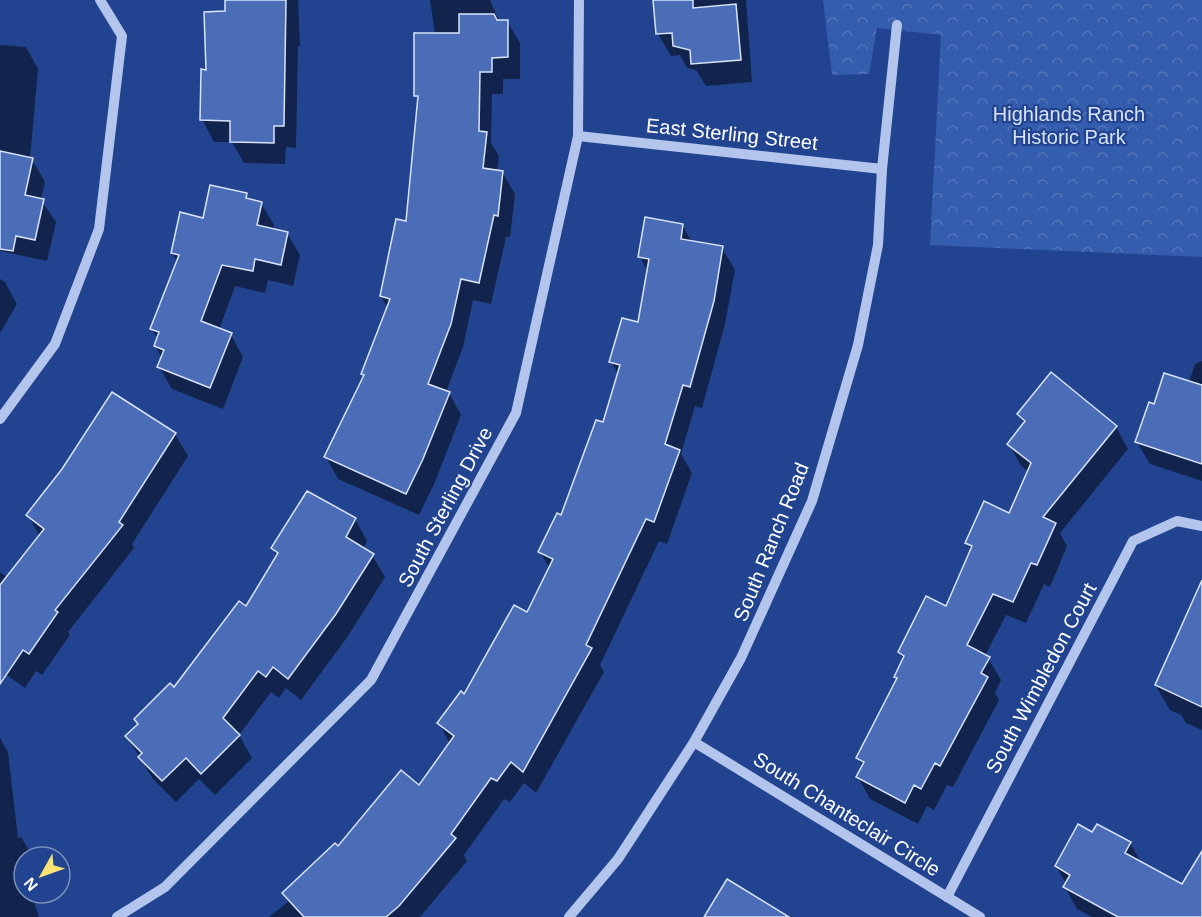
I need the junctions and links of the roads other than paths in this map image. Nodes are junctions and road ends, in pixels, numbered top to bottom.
1 (100, 0) edge
2 (579, 0) edge
3 (897, 25) dead end
4 (578, 136) junction
5 (882, 169) junction
6 (0, 419) edge
7 (1202, 526) edge
8 (694, 742) junction
9 (947, 897) junction
10 (117, 917) edge
11 (569, 917) edge
12 (980, 917) edge

1 - 6 street
2 - 4 street, South Sterling Drive
3 - 5 street, South Ranch Road
4 - 5 street, East Sterling Street
4 - 10 street, South Sterling Drive
5 - 8 street, South Ranch Road
7 - 9 street, South Wimbledon Court
8 - 9 street, South Chanteclair Circle
8 - 11 street, South Ranch Road
9 - 12 street, South Chanteclair Circle

